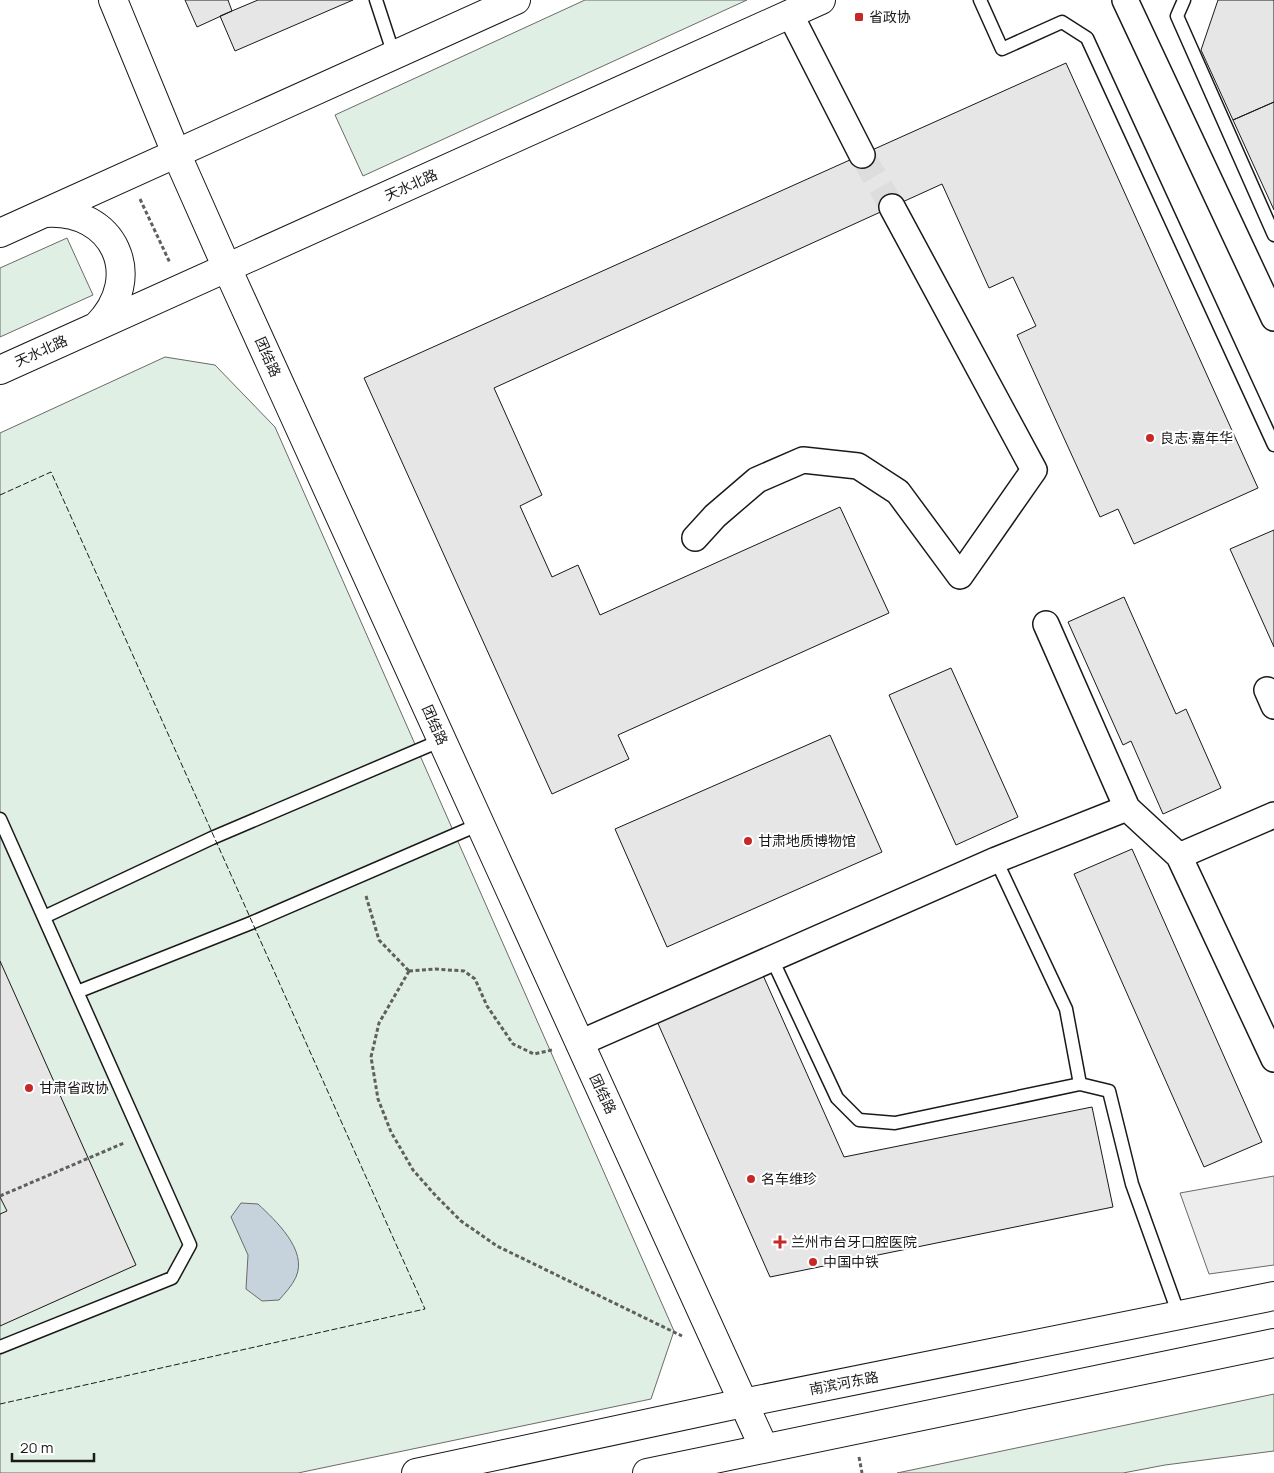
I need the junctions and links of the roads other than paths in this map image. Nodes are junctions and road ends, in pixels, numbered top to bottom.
1 (113, 0) edge
2 (376, 0) edge
3 (516, 0) edge
4 (821, 0) edge
5 (980, 0) edge
6 (1125, 0) edge
7 (1184, 0) edge
8 (790, 14) junction
9 (394, 55) junction
10 (176, 153) junction
11 (862, 155) tunnel mouth
12 (892, 207) tunnel mouth
13 (44, 213) junction
14 (0, 233) edge
15 (1274, 235) edge
16 (227, 268) junction
17 (1274, 318) edge
18 (97, 326) junction
19 (0, 370) edge
20 (1274, 445) edge
21 (695, 538) dead end
22 (1046, 624) dead end
23 (442, 740) junction
24 (1127, 808) junction
25 (1274, 815) edge
26 (0, 819) edge
27 (480, 824) junction
28 (1179, 856) junction
29 (996, 860) junction
30 (44, 916) junction
31 (772, 959) junction
32 (77, 992) junction
33 (580, 1044) junction
34 (1274, 1059) edge
35 (1080, 1084) junction
36 (1274, 1296) edge
37 (1179, 1315) junction
38 (1274, 1342) edge
39 (0, 1347) edge
40 (744, 1403) junction
41 (764, 1448) junction
42 (416, 1473) edge
43 (647, 1473) edge

1 - 10 main road, 团结路
2 - 9 lane
3 - 9 main road
4 - 8 main road, 天水北路
5 - 20 lane
6 - 17 street
7 - 15 lane
8 - 11 street
8 - 16 main road, 天水北路
9 - 10 main road
10 - 13 main road
10 - 16 main road, 团结路
12 - 21 street
13 - 14 main road
13 - 18 main road
16 - 18 main road, 天水北路
16 - 23 main road, 团结路
18 - 19 main road, 天水北路
22 - 24 street
23 - 27 main road, 团结路
23 - 30 lane
24 - 28 street
24 - 29 street
25 - 28 street
26 - 30 lane
27 - 32 lane
27 - 33 main road, 团结路
28 - 34 street
29 - 31 street
29 - 35 lane
30 - 32 lane
31 - 33 street
31 - 35 lane
32 - 39 lane
33 - 40 main road, 团结路
35 - 37 lane
36 - 37 main road, 南滨河东路
37 - 40 main road, 南滨河东路
38 - 41 main road
40 - 41 main road, 团结路
40 - 42 main road, 南滨河东路
41 - 43 main road

